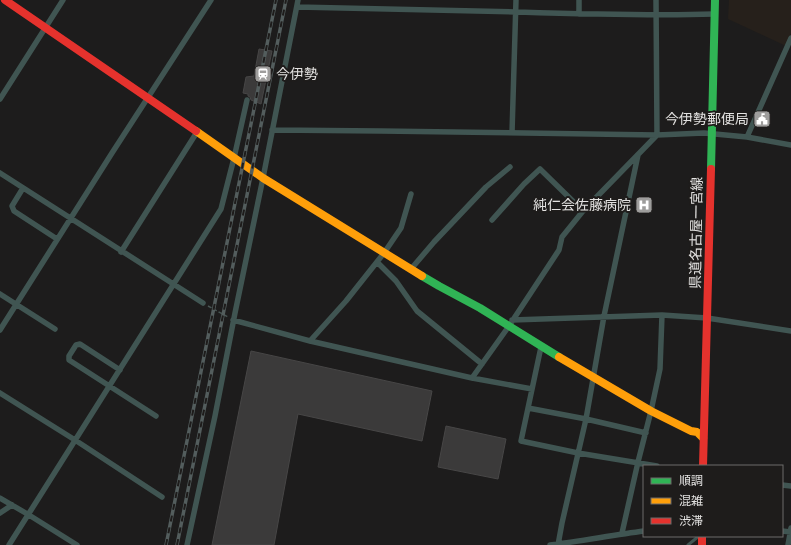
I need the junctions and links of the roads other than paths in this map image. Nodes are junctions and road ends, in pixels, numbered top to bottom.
1 (5, 0) edge
2 (63, 0) edge
3 (211, 0) edge
4 (298, 0) edge
5 (516, 0) edge
6 (579, 0) edge
7 (656, 0) edge
8 (715, 0) edge
9 (297, 7) junction
10 (516, 12) junction
11 (579, 14) junction
12 (714, 14) junction
13 (656, 15) junction
14 (46, 28) junction
15 (791, 38) edge
16 (148, 98) junction
17 (0, 99) edge
18 (247, 100) dead end
19 (272, 130) junction
20 (197, 132) junction
21 (512, 134) junction
22 (711, 134) junction
23 (657, 135) junction
24 (747, 137) junction
25 (791, 145) edge
26 (638, 155) junction
27 (234, 158) junction
28 (510, 167) dead end
29 (0, 174) edge
30 (263, 178) junction
31 (23, 188) junction
32 (411, 194) dead end
33 (583, 211) junction
34 (70, 219) junction
35 (492, 220) dead end
36 (57, 239) junction
37 (121, 252) junction
38 (384, 252) junction
39 (377, 262) junction
40 (411, 269) junction
41 (174, 285) junction
42 (0, 294) edge
43 (203, 303) road end
44 (17, 304) junction
45 (662, 315) junction
46 (604, 316) junction
47 (707, 318) junction
48 (233, 320) junction
49 (510, 323) junction
50 (55, 329) dead end
51 (0, 330) edge
52 (791, 331) edge
53 (310, 341) junction
54 (541, 347) junction
55 (482, 364) junction
56 (120, 370) junction
57 (594, 377) junction
58 (472, 378) junction
59 (110, 386) junction
60 (532, 389) junction
61 (1, 396) edge
62 (528, 408) junction
63 (651, 411) junction
64 (156, 416) dead end
65 (586, 419) junction
66 (646, 433) junction
67 (703, 438) junction
68 (75, 440) junction
69 (578, 453) junction
70 (638, 462) junction
71 (652, 465) edge
72 (703, 465) edge
73 (162, 497) dead end
74 (0, 498) edge
75 (12, 505) junction
76 (0, 513) edge
77 (29, 515) junction
78 (643, 531) edge
79 (791, 531) edge
80 (622, 533) junction
81 (700, 537) edge
82 (9, 545) edge
83 (78, 545) edge
84 (187, 545) edge
85 (550, 545) edge
86 (558, 545) edge
87 (688, 545) edge
88 (788, 545) edge

1 - 14 street
2 - 14 street
3 - 16 street
4 - 9 street
5 - 10 street
6 - 11 street
7 - 13 street
8 - 12 street, 県道名古屋一宮線
9 - 10 street
9 - 19 street
10 - 11 street
10 - 21 street
11 - 13 street
12 - 13 street
12 - 22 street, 県道名古屋一宮線
13 - 23 street
14 - 16 street
14 - 17 street
15 - 24 street
16 - 20 street
16 - 34 street
18 - 27 street
19 - 21 street
19 - 30 street
20 - 27 street
20 - 37 street
21 - 23 street
22 - 23 street
22 - 24 street
22 - 47 street, 県道名古屋一宮線
23 - 26 street
24 - 25 street
26 - 33 street
26 - 46 street
27 - 30 street
27 - 41 street
28 - 40 street
29 - 31 street
30 - 38 street
30 - 48 street
31 - 34 street
31 - 36 street
32 - 38 street
33 - 35 street
33 - 49 street
34 - 36 street
34 - 37 street
36 - 44 street
37 - 41 street
38 - 39 street
38 - 40 street
39 - 53 street
39 - 55 street
40 - 49 street
41 - 43 street
41 - 56 street
42 - 44 street
44 - 50 street
44 - 51 street
45 - 46 street
45 - 47 street
45 - 63 street
46 - 49 street
46 - 57 street
47 - 52 street
47 - 67 street, 県道名古屋一宮線
48 - 53 street
48 - 84 street
49 - 54 street
49 - 55 street
53 - 58 street
54 - 57 street
54 - 60 street
55 - 58 street
56 - 59 street
56 - 59 street
57 - 63 street
57 - 65 street
58 - 60 street
59 - 64 street
59 - 68 street
60 - 62 street
61 - 68 street
62 - 65 street
62 - 69 street
63 - 66 street
63 - 67 street
65 - 66 street
65 - 69 street
66 - 70 street
67 - 72 street, 県道名古屋一宮線
68 - 73 street
68 - 77 street
69 - 70 street
69 - 86 street
70 - 71 street
70 - 80 street
74 - 75 street
75 - 76 street
75 - 77 street
77 - 82 street
77 - 83 street
78 - 80 street
79 - 88 street
80 - 86 street
81 - 87 lane
85 - 86 street

